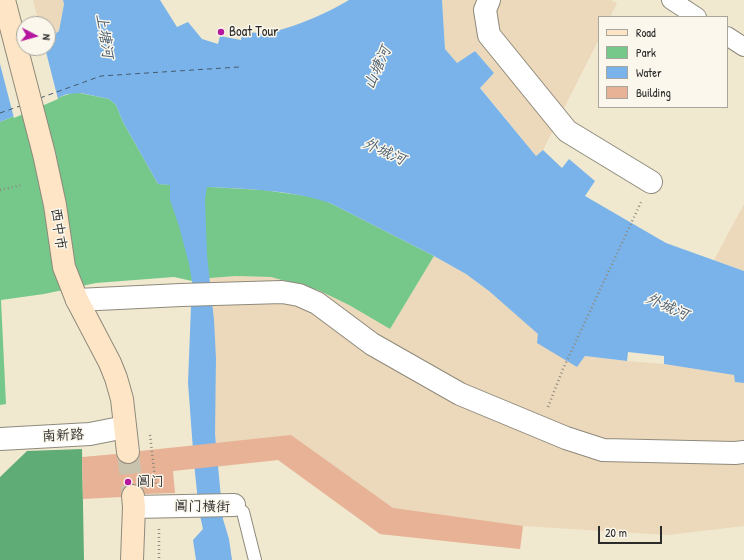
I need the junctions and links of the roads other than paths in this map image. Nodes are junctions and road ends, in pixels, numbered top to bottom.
1 (4, 0) edge
2 (489, 0) edge
3 (671, 0) edge
4 (695, 16) edge
5 (728, 37) edge
6 (744, 47) edge
7 (651, 182) dead end
8 (77, 300) junction
9 (125, 427) junction
10 (0, 439) edge
11 (128, 452) tunnel mouth
12 (744, 452) edge
13 (133, 502) joint
14 (234, 505) joint
15 (132, 560) edge
16 (256, 560) edge

1 - 8 main road, 西中市
2 - 7 street
3 - 4 street
5 - 6 street
8 - 9 main road, 西中市
8 - 12 street
9 - 10 street, 南新路
9 - 11 main road, 西中市
13 - 14 street, 阊门横街
13 - 15 main road
14 - 16 lane, 阊门横街

